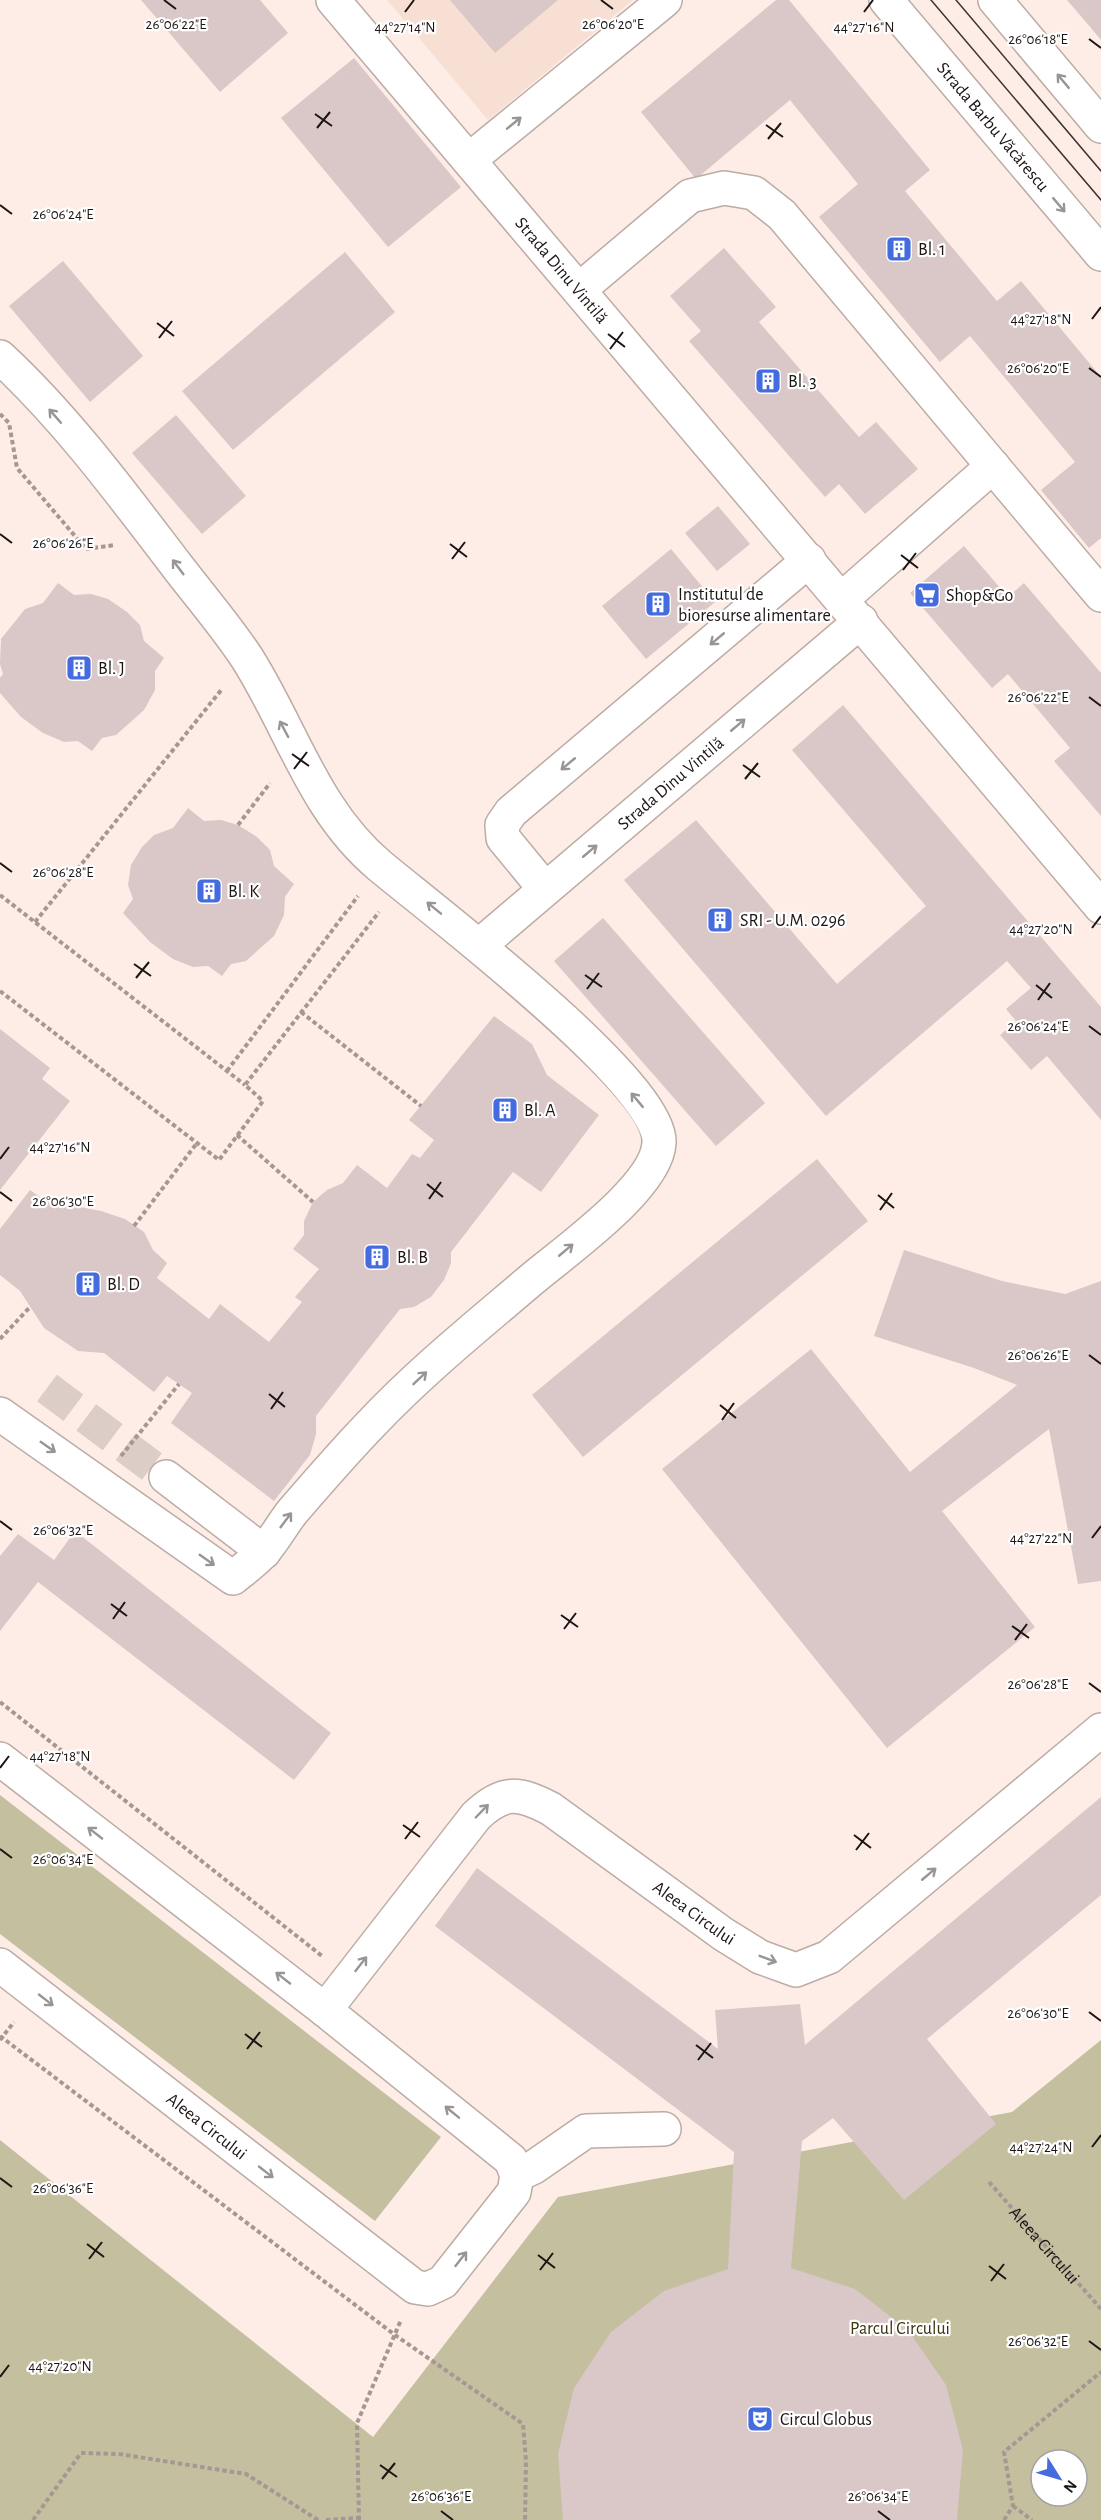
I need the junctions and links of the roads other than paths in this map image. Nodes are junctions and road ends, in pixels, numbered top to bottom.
1 (333, 0) edge
2 (665, 0) edge
3 (886, 0) edge
4 (995, 0) edge
5 (1101, 126) edge
6 (469, 160) junction
7 (1101, 254) edge
8 (580, 289) junction
9 (1, 361) edge
10 (993, 466) junction
11 (809, 560) junction
12 (1101, 595) edge
13 (852, 610) junction
14 (545, 889) junction
15 (1101, 907) edge
16 (480, 945) junction
17 (0, 1414) edge
18 (166, 1477) tunnel mouth
19 (264, 1552) junction
20 (1101, 1730) edge
21 (0, 1759) edge
22 (0, 1965) edge
23 (325, 2010) junction
24 (664, 2129) dead end
25 (517, 2175) junction

1 - 6 street, Strada Dinu Vintilă
6 -> 2 street
3 -> 7 street, Strada Barbu Văcărescu
5 -> 4 street
6 - 8 street, Strada Dinu Vintilă
8 - 10 street
8 - 11 street, Strada Dinu Vintilă
16 -> 9 street
10 - 12 street
10 - 13 street
11 - 13 street, Strada Dinu Vintilă
11 -> 14 street
14 -> 13 street, Strada Dinu Vintilă
13 - 15 street, Strada Dinu Vintilă
14 - 16 street, Strada Dinu Vintilă
19 -> 16 street
17 -> 19 street
18 - 19 street
23 -> 20 street, Aleea Circului
23 -> 21 street
22 -> 25 street, Aleea Circului
25 -> 23 street
24 - 25 street

